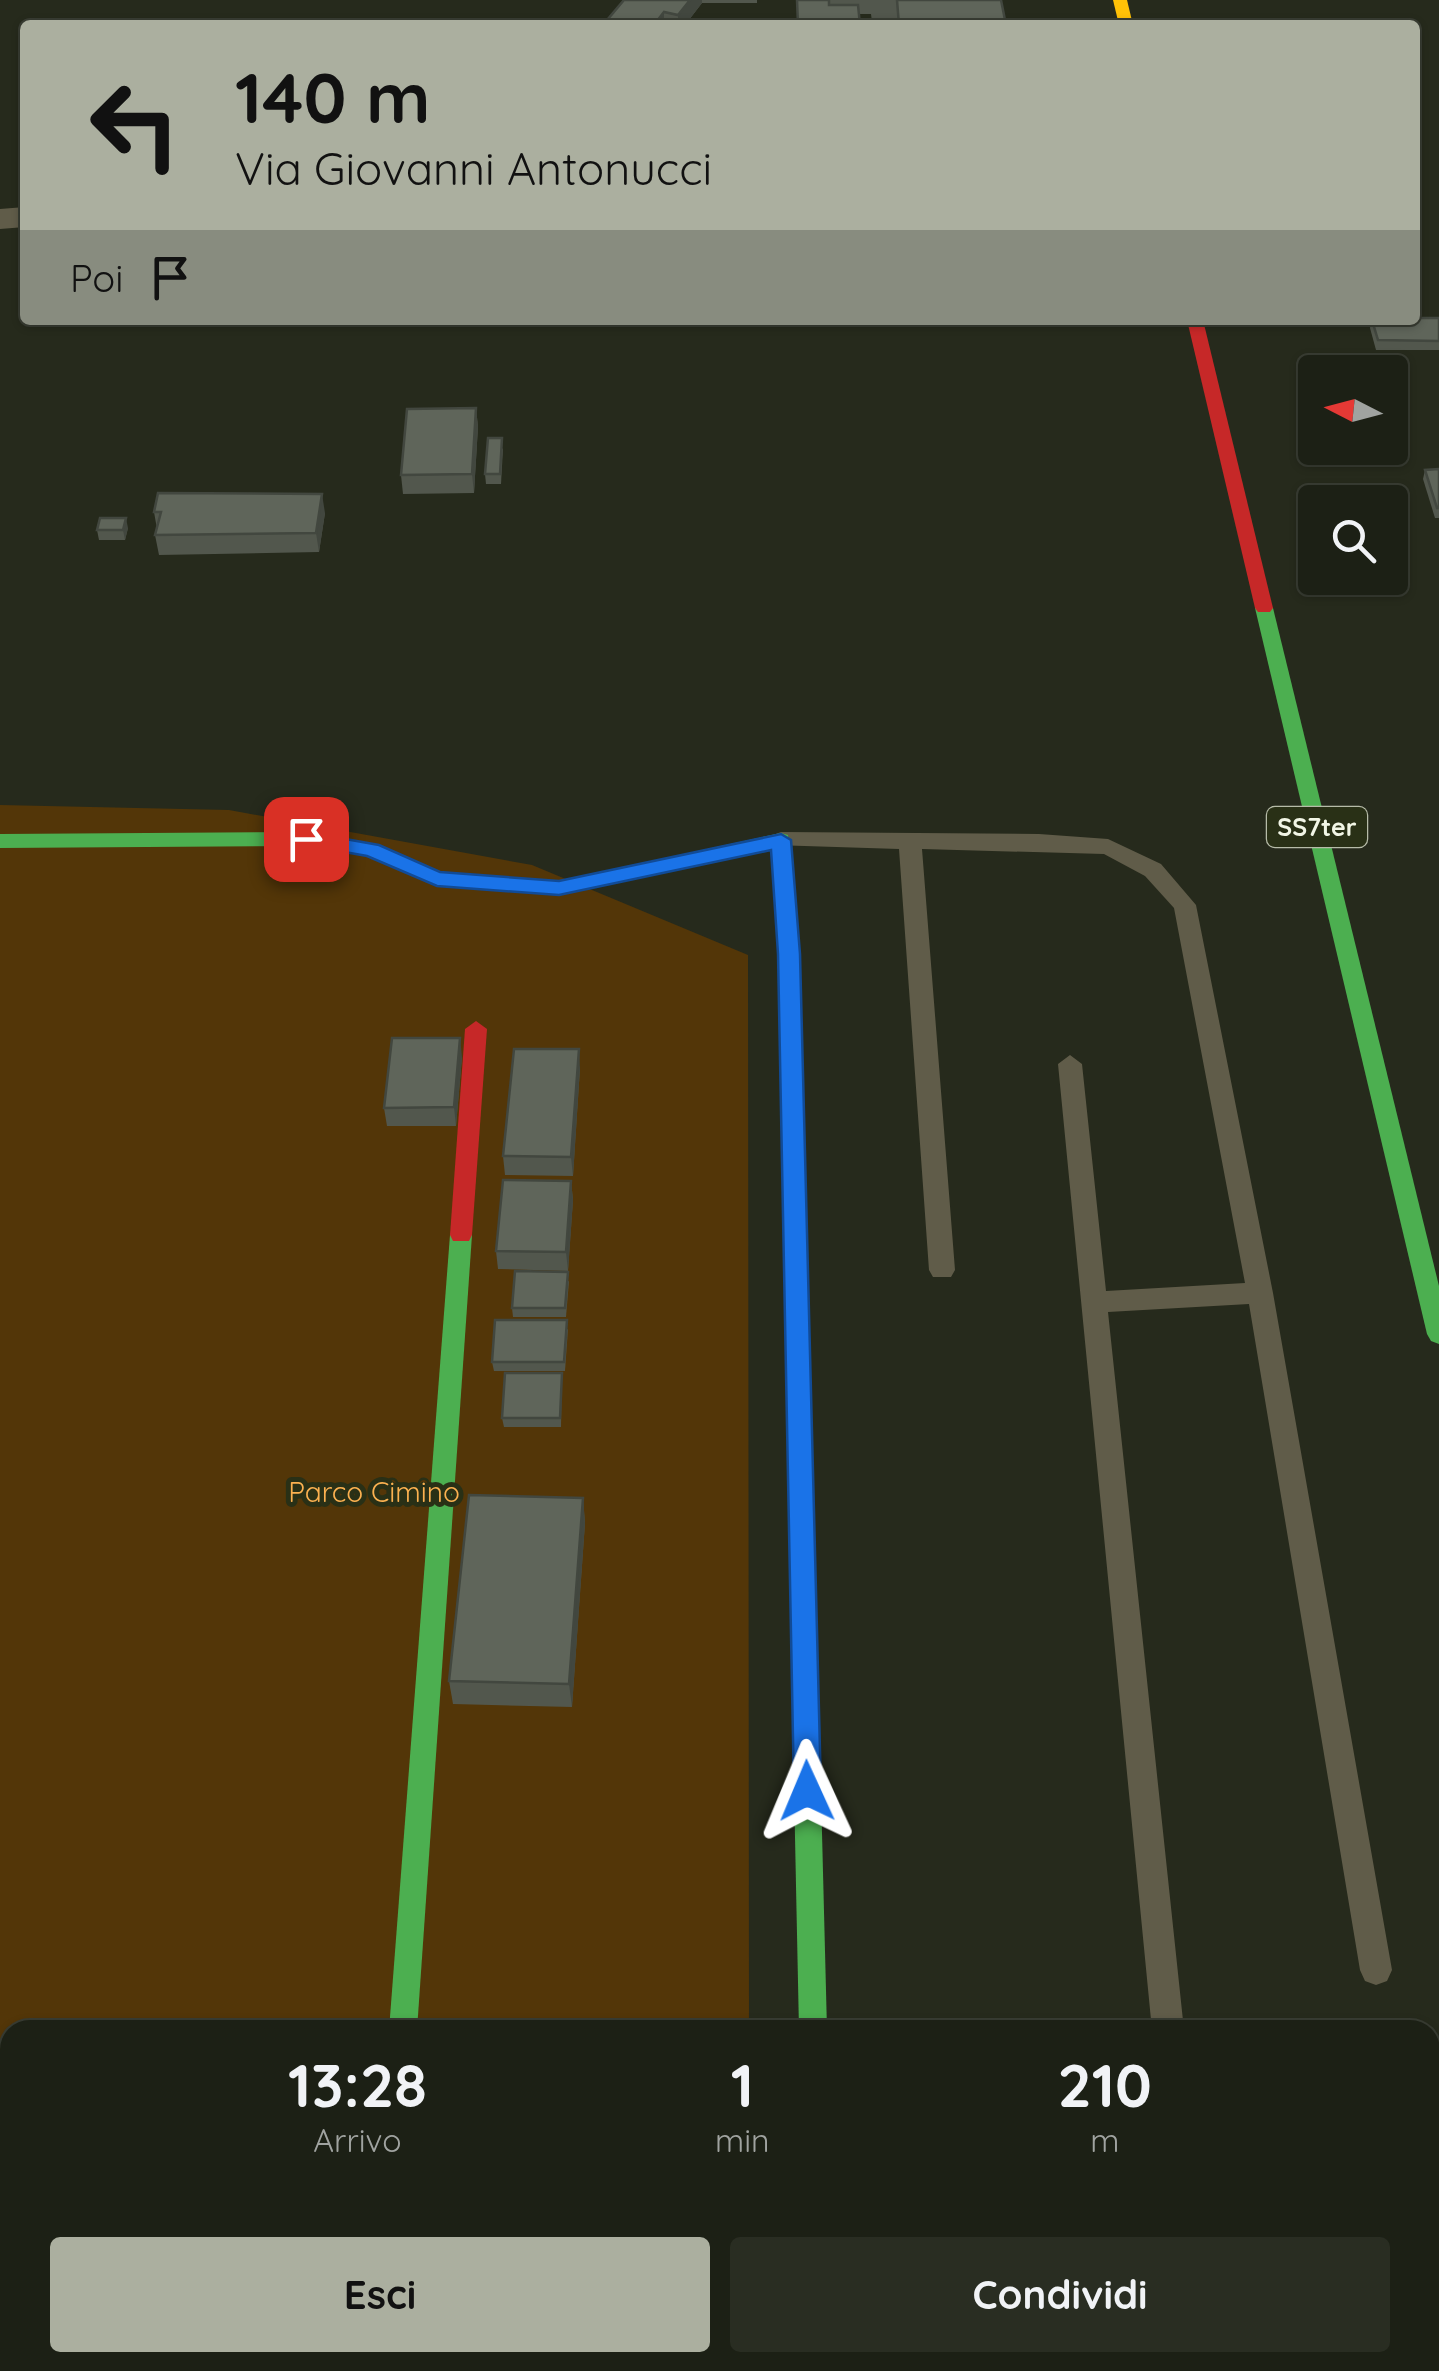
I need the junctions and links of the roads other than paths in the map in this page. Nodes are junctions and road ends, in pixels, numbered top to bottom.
1 (1196, 325) edge
2 (781, 840) junction
3 (0, 841) edge
4 (910, 841) junction
5 (476, 1029) dead end
6 (1070, 1064) dead end
7 (942, 1270) dead end
8 (1260, 1292) junction
9 (1094, 1302) junction
10 (1439, 1334) edge
11 (1376, 1970) dead end
12 (404, 2020) edge
13 (812, 2020) edge
14 (1167, 2020) edge

1 - 10 street, SS7ter
2 - 3 street
2 - 4 lane
2 - 13 street
4 - 7 lane
4 - 8 lane
5 - 12 street
6 - 9 lane
8 - 9 lane
8 - 11 lane
9 - 14 lane

